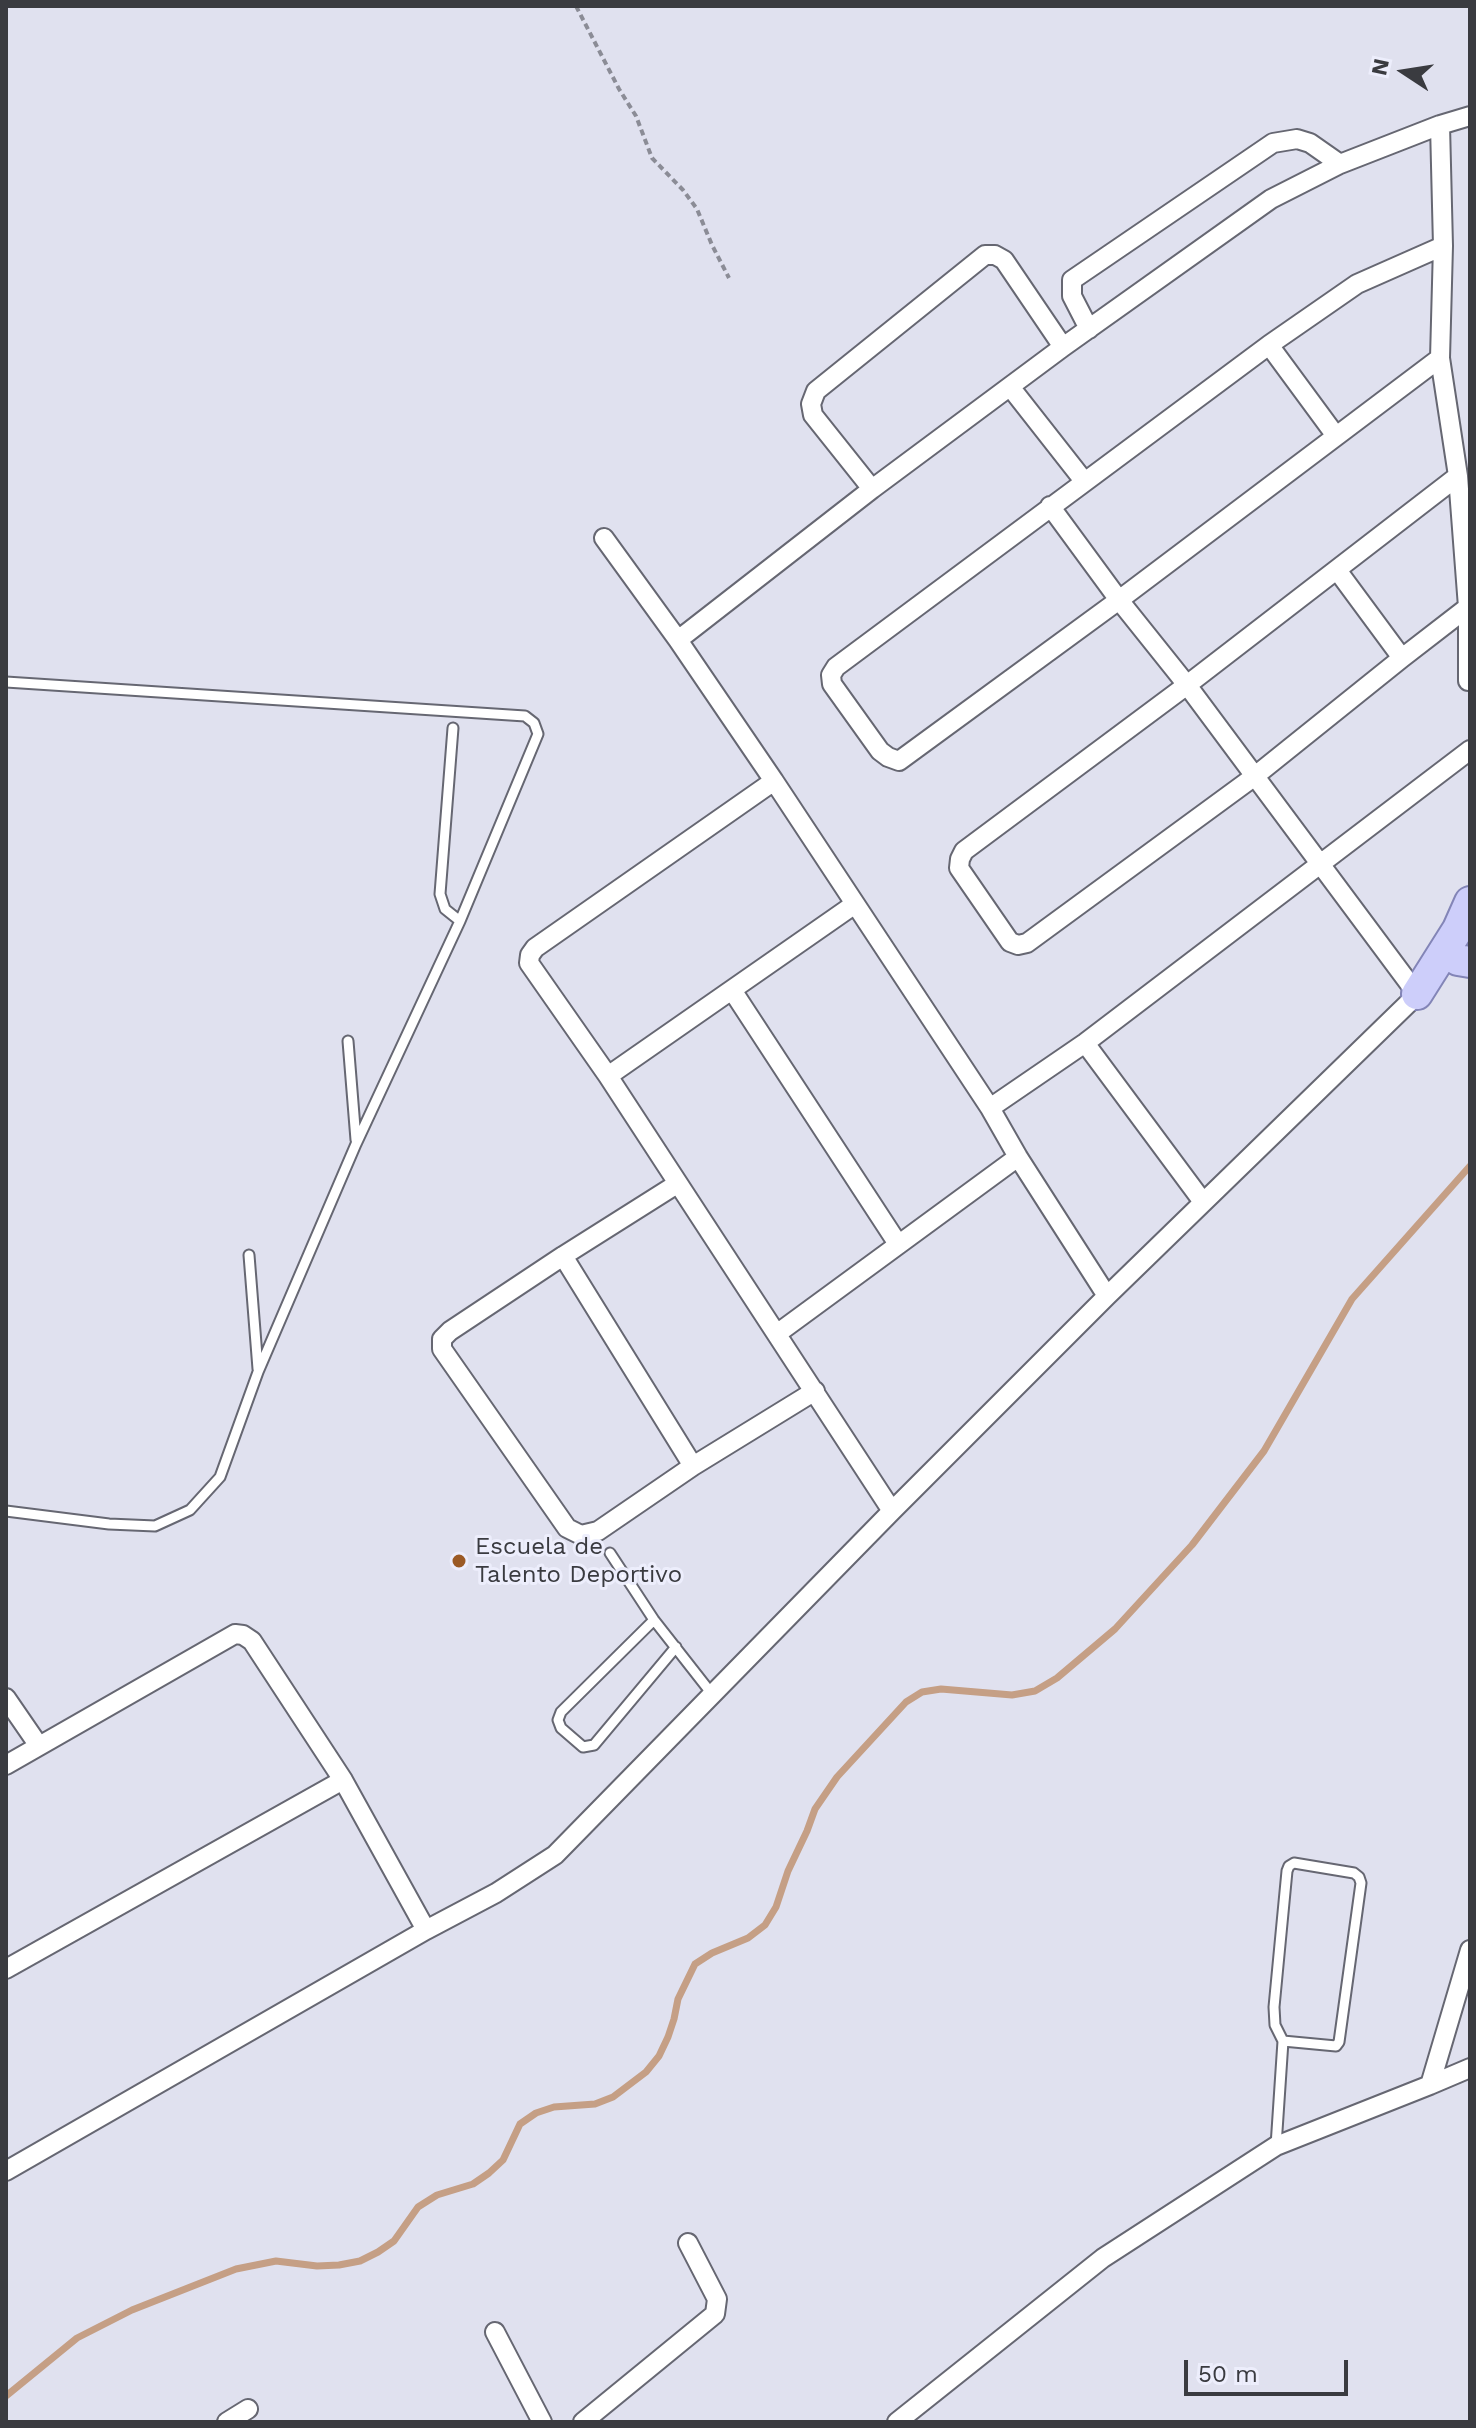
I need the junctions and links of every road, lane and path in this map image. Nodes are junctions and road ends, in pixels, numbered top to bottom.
1 (576, 6) edge
2 (1470, 116) edge
3 (1440, 125) junction
4 (1340, 164) junction
5 (1443, 246) junction
6 (729, 278) dead end
7 (1089, 329) junction
8 (1269, 345) junction
9 (1063, 347) junction
10 (1440, 358) junction
11 (1011, 388) junction
12 (1336, 436) junction
13 (1458, 476) junction
14 (1084, 481) junction
15 (872, 489) junction
16 (1050, 506) junction
17 (604, 538) dead end
18 (1337, 570) junction
19 (1119, 600) junction
20 (1468, 607) junction
21 (678, 640) junction
22 (1402, 658) junction
23 (1468, 681) dead end
24 (6, 682) edge
25 (1187, 685) junction
26 (453, 728) dead end
27 (1470, 750) edge
28 (1255, 776) junction
29 (774, 781) junction
30 (1321, 864) junction
31 (855, 904) junction
32 (460, 921) junction
33 (1466, 939) edge
34 (732, 990) junction
35 (1417, 994) junction
36 (348, 1041) dead end
37 (1085, 1043) junction
38 (608, 1076) junction
39 (990, 1108) junction
40 (356, 1144) junction
41 (1018, 1157) junction
42 (677, 1184) junction
43 (1203, 1202) junction
44 (898, 1244) junction
45 (249, 1255) dead end
46 (563, 1256) junction
47 (1107, 1296) junction
48 (778, 1333) junction
49 (258, 1372) junction
50 (815, 1391) junction
51 (693, 1466) junction
52 (6, 1511) edge
53 (892, 1511) junction
54 (610, 1553) dead end
55 (654, 1620) junction
56 (676, 1647) junction
57 (712, 1694) junction
58 (6, 1698) edge
59 (39, 1746) junction
60 (6, 1765) edge
61 (343, 1780) junction
62 (426, 1930) junction
63 (1470, 1950) edge
64 (6, 1969) edge
65 (1283, 2041) junction
66 (1470, 2068) edge
67 (1430, 2085) junction
68 (1276, 2146) junction
69 (6, 2171) edge
70 (688, 2243) dead end
71 (495, 2332) dead end
72 (248, 2409) dead end
73 (227, 2422) edge
74 (542, 2422) edge
75 (583, 2422) edge
76 (897, 2422) edge

1 - 6 path
2 - 3 street
3 - 4 street
3 - 5 street
4 - 7 street
4 - 7 street
5 - 8 street
5 - 10 street
7 - 9 street
8 - 12 street
8 - 14 street
9 - 11 street
9 - 15 street
10 - 12 street
10 - 13 street
11 - 14 street
11 - 15 street
12 - 19 street
13 - 18 street
13 - 20 street
14 - 16 street
15 - 21 street
16 - 19 street
16 - 19 street
17 - 21 street
18 - 22 street
18 - 25 street
19 - 25 street
20 - 22 street
20 - 23 street
21 - 29 street
22 - 28 street
24 - 32 lane
25 - 28 street
25 - 28 street
26 - 32 lane
27 - 30 street
28 - 30 street
29 - 31 street
29 - 38 street
30 - 35 street
30 - 37 street
31 - 34 street
31 - 39 street
32 - 40 lane
33 - 35 main road
34 - 38 street
34 - 44 street
35 - 43 street
36 - 40 lane
37 - 39 street
37 - 43 street
38 - 42 street
39 - 41 street
40 - 49 lane
41 - 44 street
41 - 47 street
42 - 46 street
42 - 48 street
43 - 47 street
44 - 48 street
45 - 49 lane
46 - 51 street
46 - 51 street
47 - 53 street
48 - 50 street
49 - 52 lane
50 - 51 street
50 - 53 street
53 - 57 street
54 - 55 lane
55 - 56 lane
55 - 56 lane
56 - 57 lane
57 - 62 street
58 - 59 street
59 - 60 street
59 - 61 street
61 - 62 street
61 - 64 street
62 - 69 street
63 - 67 street
65 - 65 lane
65 - 68 lane
66 - 67 street
67 - 68 street
68 - 76 street
70 - 75 street
71 - 74 street
72 - 73 street

